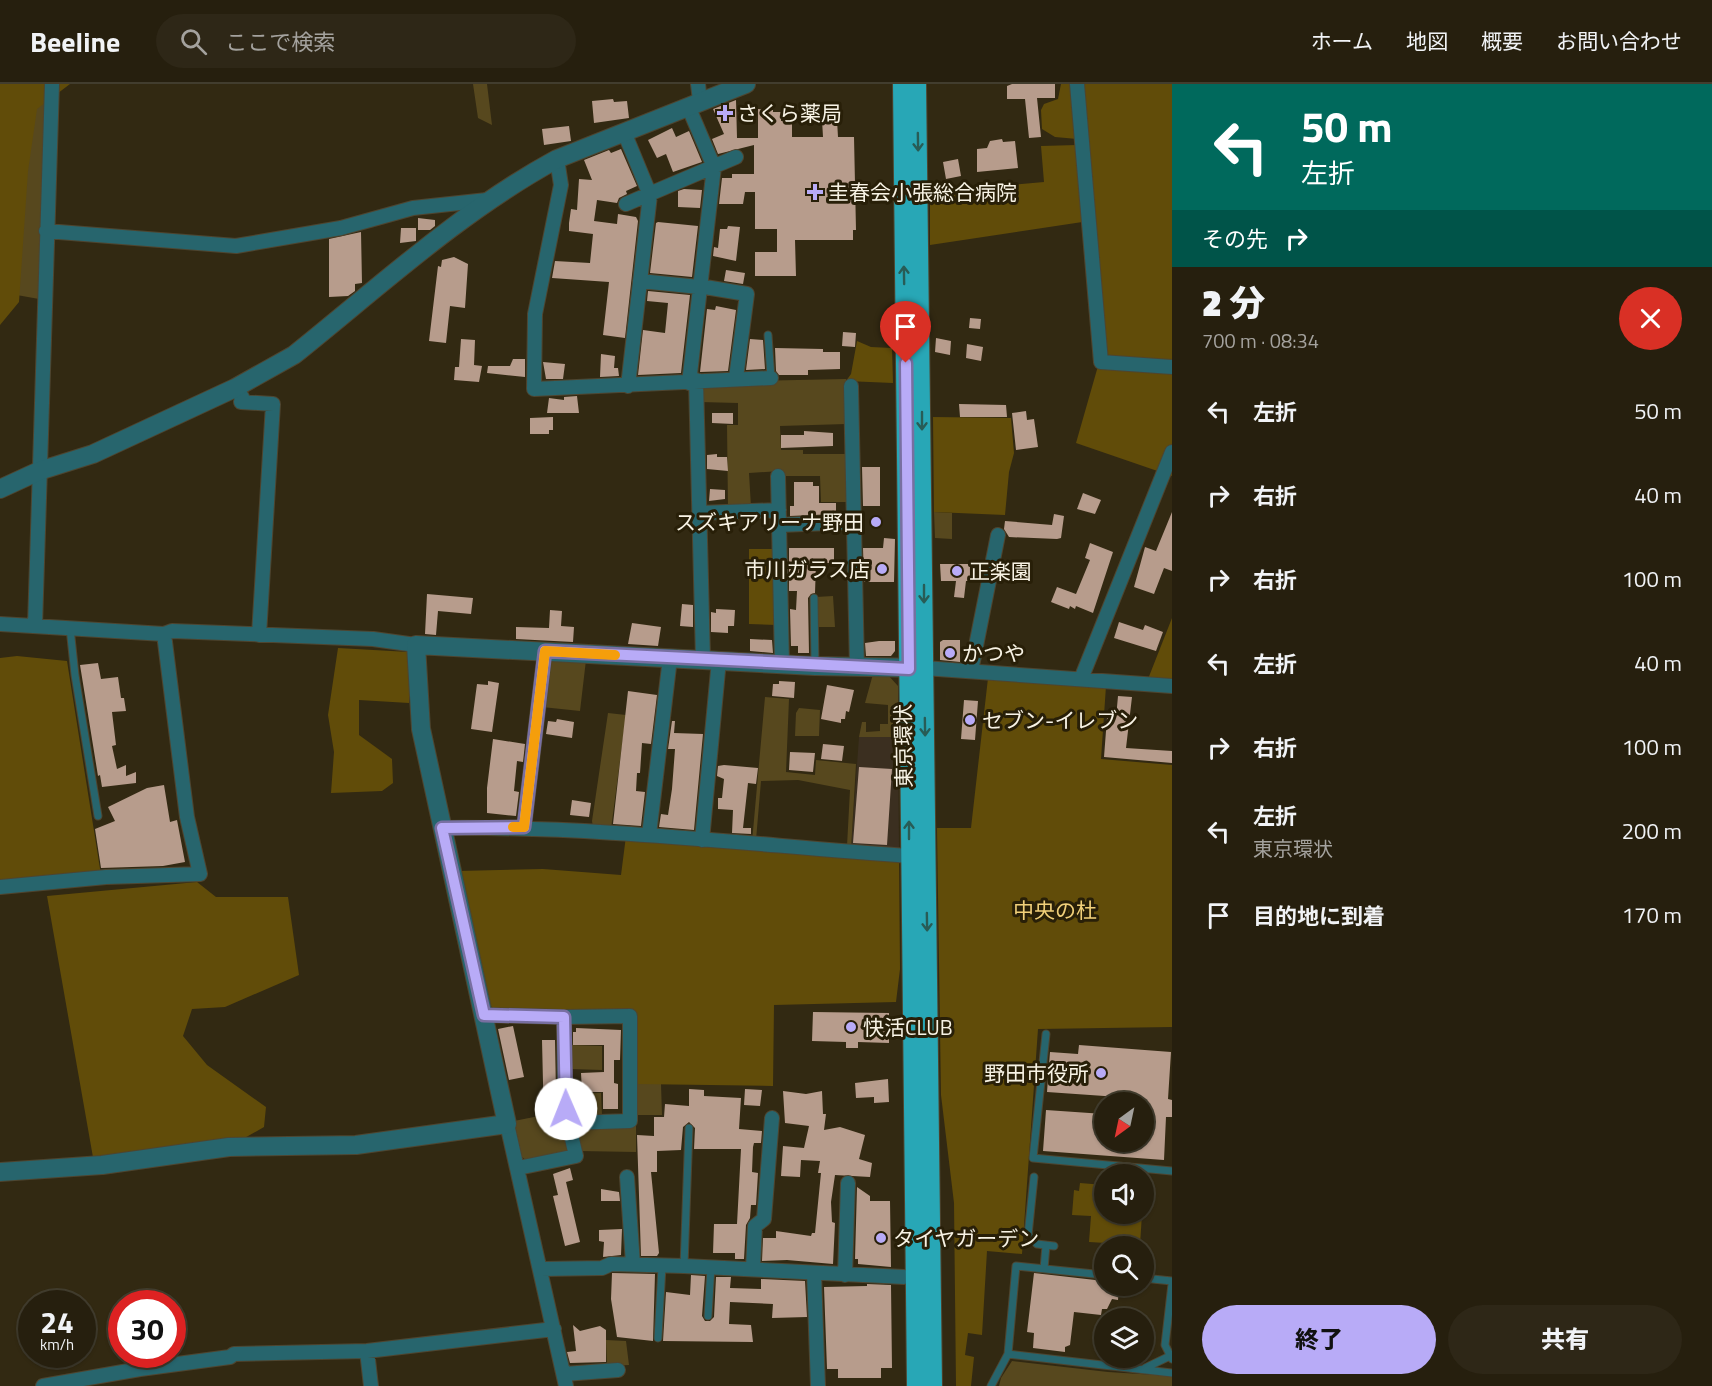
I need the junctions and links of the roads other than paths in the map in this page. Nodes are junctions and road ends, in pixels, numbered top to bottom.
1 (52, 84) edge
2 (746, 84) edge
3 (902, 84) edge
4 (917, 84) edge
5 (1077, 84) edge
6 (695, 97) edge
7 (624, 132) junction
8 (736, 157) dead end
9 (556, 159) junction
10 (714, 167) junction
11 (650, 195) junction
12 (488, 200) junction
13 (626, 204) dead end
14 (46, 231) junction
15 (640, 281) junction
16 (699, 286) junction
17 (768, 335) dead end
18 (1172, 367) edge
19 (736, 378) junction
20 (771, 378) joint
21 (693, 381) junction
22 (628, 386) junction
23 (851, 386) dead end
24 (235, 388) junction
25 (1172, 452) edge
26 (39, 471) junction
27 (778, 476) dead end
28 (0, 489) edge
29 (779, 510) junction
30 (700, 513) junction
31 (854, 522) junction
32 (779, 525) junction
33 (998, 535) dead end
34 (814, 598) dead end
35 (0, 624) edge
36 (36, 626) junction
37 (70, 628) junction
38 (164, 634) junction
39 (259, 634) junction
40 (416, 645) junction
41 (545, 651) junction
42 (670, 658) junction
43 (711, 659) junction
44 (782, 664) junction
45 (815, 666) junction
46 (857, 667) junction
47 (917, 669) junction
48 (971, 671) junction
49 (1082, 679) junction
50 (1172, 686) edge
51 (98, 816) dead end
52 (524, 827) junction
53 (442, 828) junction
54 (649, 835) junction
55 (702, 840) junction
56 (909, 856) junction
57 (0, 887) edge
58 (912, 974) junction
59 (484, 1015) junction
60 (564, 1017) junction
61 (1046, 1034) dead end
62 (929, 1103) junction
63 (771, 1118) dead end
64 (569, 1123) junction
65 (507, 1124) junction
66 (689, 1128) dead end
67 (518, 1168) junction
68 (1172, 1171) edge
69 (0, 1172) edge
70 (627, 1177) dead end
71 (1034, 1177) dead end
72 (848, 1183) dead end
73 (922, 1226) junction
74 (633, 1264) junction
75 (662, 1265) junction
76 (684, 1266) junction
77 (711, 1267) junction
78 (753, 1268) junction
79 (541, 1269) junction
80 (1044, 1269) junction
81 (814, 1273) junction
82 (1094, 1274) edge
83 (845, 1275) junction
84 (904, 1277) junction
85 (1154, 1280) edge
86 (1172, 1282) edge
87 (708, 1316) dead end
88 (554, 1329) junction
89 (1170, 1331) edge
90 (658, 1338) dead end
91 (367, 1352) junction
92 (1008, 1354) junction
93 (1171, 1357) edge
94 (1094, 1363) edge
95 (1154, 1364) edge
96 (1145, 1368) edge
97 (618, 1370) dead end
98 (1172, 1372) edge
99 (565, 1380) edge
100 (43, 1386) edge
101 (371, 1386) edge
102 (818, 1386) edge
103 (905, 1386) edge
104 (916, 1386) edge
105 (933, 1386) edge
106 (944, 1386) edge
107 (991, 1386) edge

1 - 14 street
2 - 6 street
47 -> 3 highway, 東京環状
4 -> 47 highway, 東京環状
5 - 18 street
6 - 7 street
6 - 10 street
7 - 9 street
7 - 11 street
8 - 10 street
9 - 12 street
9 - 22 street
10 - 11 street
10 - 16 street
11 - 13 street
11 - 15 street
12 - 14 street
12 - 24 street
14 - 26 street
15 - 16 street
15 - 22 street
16 - 19 street
16 - 21 street
17 - 20 lane
19 - 20 street
19 - 21 street
21 - 22 street
21 - 30 street
23 - 31 street
24 - 26 street
24 - 39 street
25 - 49 street
26 - 28 street
26 - 36 street
27 - 29 street
29 - 30 street
29 - 32 street
30 - 43 street
31 - 32 street
31 - 46 street
32 - 44 street
33 - 48 street
34 - 45 lane
35 - 36 street
36 - 37 street
37 - 38 street
37 - 51 lane
38 - 39 street
38 - 57 street
39 - 40 street
40 - 41 street
40 - 53 street
41 - 42 street
41 - 52 street
42 - 43 street
42 - 54 street
43 - 44 street
43 - 55 street
44 - 45 street
45 - 46 street
46 - 47 street
47 - 48 street
56 -> 47 highway, 東京環状
47 -> 62 highway, 東京環状
48 - 49 street
49 - 50 street
52 - 53 street
52 - 54 street
53 - 59 street
54 - 55 street
55 - 56 street
56 - 58 highway, 東京環状
58 - 73 highway, 東京環状
58 - 84 highway
59 - 60 street
59 - 65 street
60 - 64 street
60 - 64 street
61 - 68 lane
62 - 73 highway, 東京環状
62 - 106 highway
63 - 78 street
64 - 67 street
65 - 67 street
65 - 69 street
66 - 76 lane
67 - 79 street
70 - 74 street
71 - 80 lane
72 - 83 street
73 - 104 highway
73 - 105 highway
74 - 75 street
74 - 79 street
75 - 76 street
75 - 90 lane
76 - 77 street
77 - 78 street
77 - 87 lane
78 - 81 street
79 - 88 street
80 - 82 lane
80 - 92 lane
81 - 83 street
81 - 102 street
83 - 84 street
84 - 103 highway
85 - 86 lane
86 - 89 lane
88 - 91 street
88 - 99 street
89 - 93 lane
91 - 100 street
91 - 101 street
92 - 94 lane
92 - 107 lane
93 - 95 lane
96 - 98 lane
97 - 99 street

